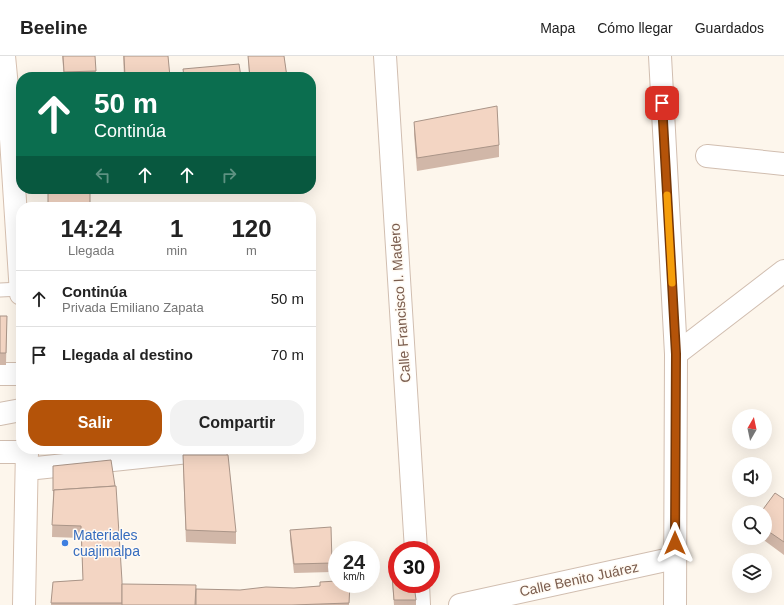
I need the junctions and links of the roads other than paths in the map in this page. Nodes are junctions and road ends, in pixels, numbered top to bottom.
1 (385, 56) edge
2 (660, 56) edge
3 (3, 57) edge
4 (707, 156) dead end
5 (784, 164) edge
6 (16, 207) edge
7 (784, 271) edge
8 (0, 290) edge
9 (16, 290) edge
10 (676, 354) junction
11 (0, 374) edge
12 (16, 374) edge
13 (16, 411) edge
14 (0, 414) edge
15 (0, 452) edge
16 (98, 454) edge
17 (27, 457) edge
18 (415, 541) edge
19 (675, 558) junction
20 (418, 593) edge
21 (24, 605) edge
22 (419, 605) edge
23 (460, 605) edge
24 (674, 605) edge

1 - 18 street, Calle Francisco I. Madero
2 - 10 street
3 - 6 street
4 - 5 street
7 - 10 street
8 - 9 lane
10 - 19 street
11 - 12 street
13 - 14 street
15 - 17 street
16 - 17 street
17 - 21 street
19 - 23 street, Calle Benito Juárez
19 - 24 street
20 - 22 street

